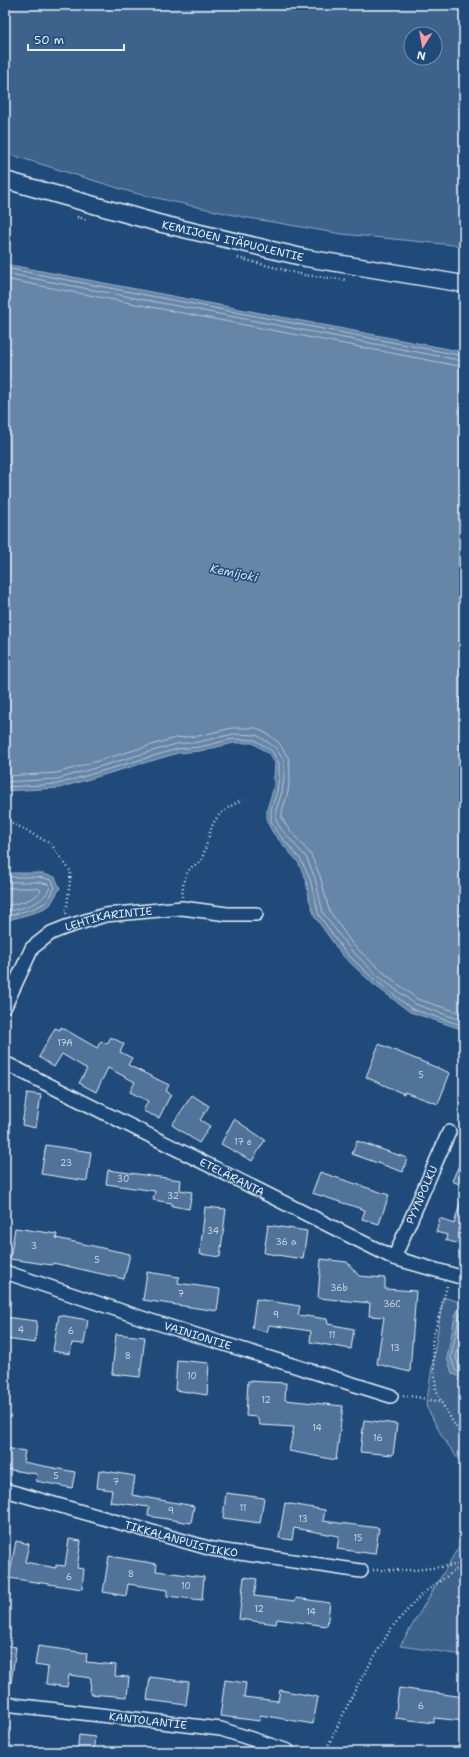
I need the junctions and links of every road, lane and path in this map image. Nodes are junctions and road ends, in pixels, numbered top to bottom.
1 (423, 5) edge
2 (464, 11) edge
3 (5, 180) edge
4 (464, 284) edge
5 (242, 800) dead end
6 (5, 819) edge
7 (182, 908) junction
8 (256, 914) dead end
9 (66, 927) junction
10 (5, 1006) edge
11 (5, 1063) edge
12 (449, 1132) dead end
13 (394, 1258) junction
14 (5, 1272) edge
15 (449, 1275) junction
16 (464, 1278) edge
17 (391, 1396) joint
18 (441, 1402) junction
19 (464, 1440) edge
20 (5, 1490) edge
21 (464, 1564) edge
22 (361, 1571) joint
23 (5, 1704) edge
24 (288, 1751) dead end
25 (326, 1752) edge

1 - 2 path
3 - 4 main road, KEMIJOEN ITÄPUOLENTIE
5 - 7 path
6 - 9 path
7 - 8 street, LEHTIKARINTIE
7 - 9 street, LEHTIKARINTIE
9 - 10 street, LEHTIKARINTIE
11 - 13 street, ETELÄRANTA
12 - 13 street, PYYNPOLKU
13 - 15 street, ETELÄRANTA
14 - 17 street, VAINIONTIE
15 - 16 street, ETELÄRANTA
15 - 18 path
17 - 18 path
18 - 19 path
20 - 22 street, TIKKALANPUISTIKKO
21 - 22 path
21 - 25 path
23 - 24 street, KANTOLANTIE

